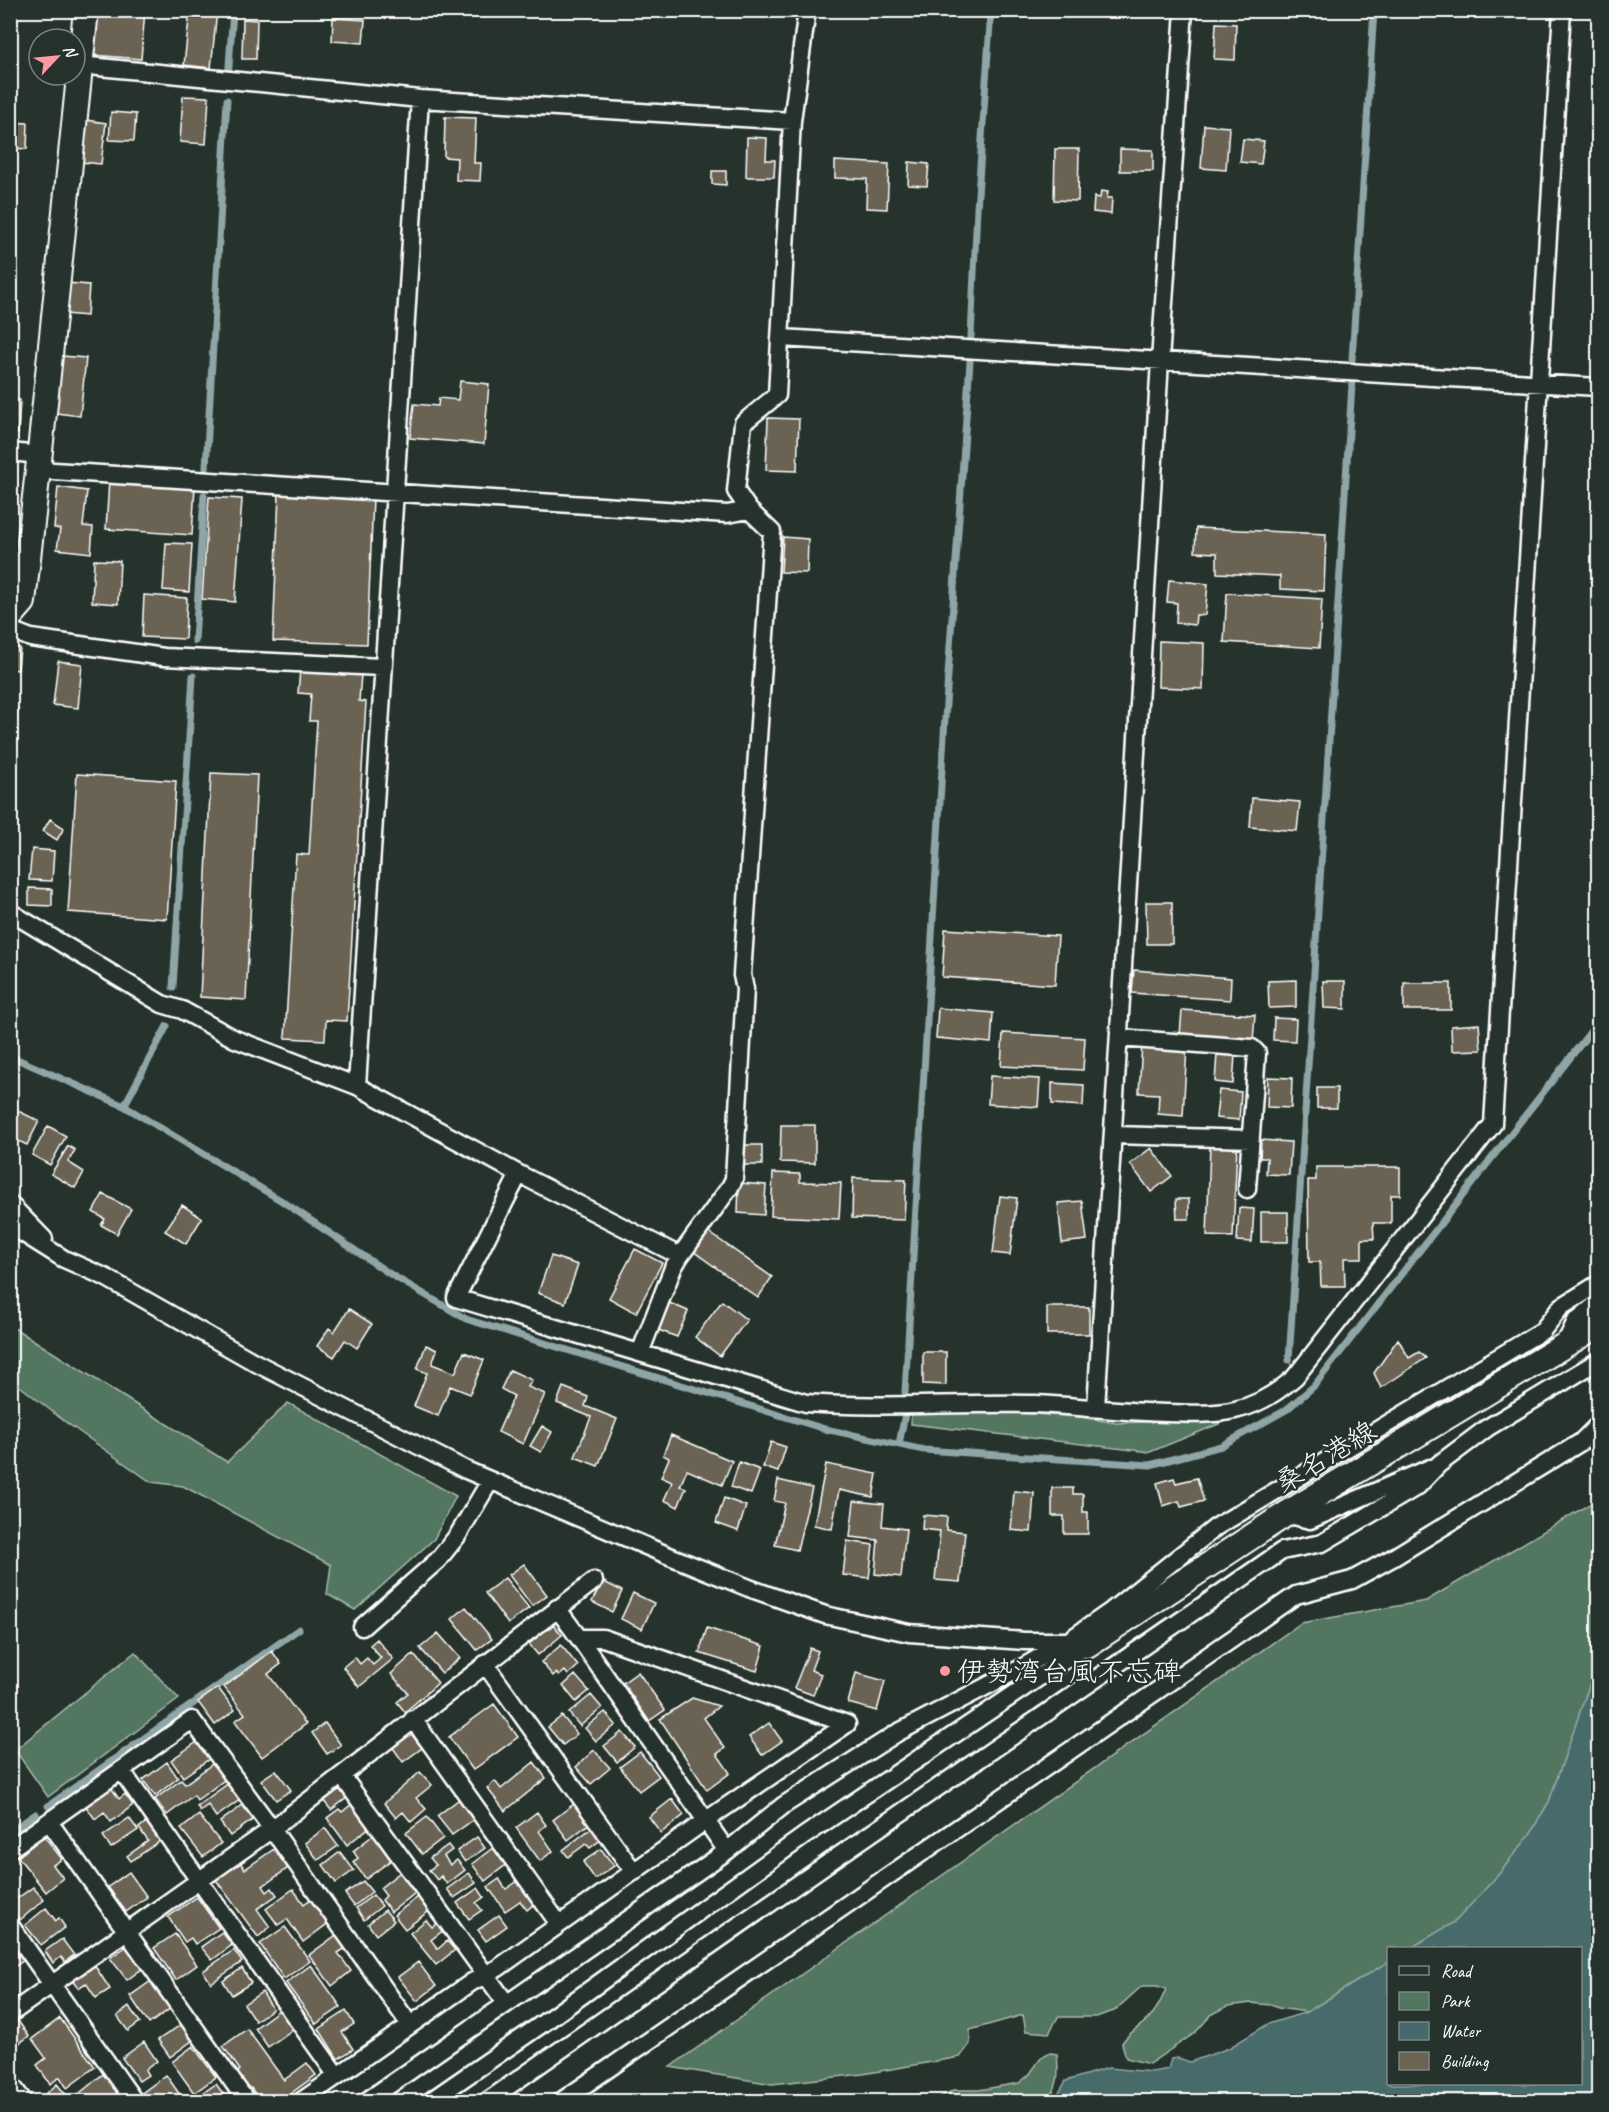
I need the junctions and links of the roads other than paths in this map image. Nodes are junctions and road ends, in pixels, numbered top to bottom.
1 (86, 10) edge
2 (807, 10) edge
3 (1184, 10) edge
4 (1562, 10) edge
5 (84, 27) edge
6 (87, 66) edge
7 (77, 87) edge
8 (420, 99) junction
9 (792, 122) junction
10 (781, 338) junction
11 (1160, 361) junction
12 (1539, 384) junction
13 (1599, 387) edge
14 (10, 452) edge
15 (39, 462) junction
16 (394, 492) junction
17 (749, 510) junction
18 (10, 617) edge
19 (10, 630) edge
20 (382, 667) junction
21 (10, 912) edge
22 (1120, 1038) junction
23 (357, 1086) junction
24 (1114, 1135) junction
25 (1251, 1139) junction
26 (519, 1174) junction
27 (1247, 1189) dead end
28 (10, 1204) edge
29 (10, 1225) edge
30 (10, 1237) edge
31 (680, 1256) junction
32 (63, 1259) junction
33 (1599, 1284) edge
34 (1599, 1304) edge
35 (1599, 1325) edge
36 (1563, 1347) junction
37 (640, 1353) junction
38 (1599, 1361) edge
39 (1096, 1408) junction
40 (1599, 1425) edge
41 (1439, 1464) junction
42 (490, 1481) junction
43 (1286, 1514) junction
44 (594, 1581) dead end
45 (557, 1608) junction
46 (362, 1627) dead end
47 (579, 1638) junction
48 (1077, 1643) junction
49 (485, 1664) junction
50 (414, 1719) junction
51 (121, 1770) junction
52 (342, 1776) junction
53 (705, 1821) junction
54 (50, 1823) junction
55 (272, 1829) junction
56 (10, 1849) edge
57 (727, 1851) junction
58 (634, 1872) junction
59 (199, 1881) junction
60 (558, 1924) junction
61 (10, 1925) edge
62 (126, 1932) junction
63 (485, 1975) junction
64 (52, 1984) junction
65 (506, 2003) junction
66 (10, 2014) edge
67 (410, 2025) junction
68 (337, 2076) junction
69 (10, 2083) edge
70 (24, 2102) edge
71 (135, 2102) edge
72 (247, 2102) edge
73 (300, 2102) edge
74 (365, 2102) edge
75 (429, 2102) edge
76 (486, 2102) edge
77 (560, 2102) edge

1 - 5 main road
2 - 9 street
3 - 11 street
4 - 12 street
6 - 8 street
7 - 15 main road
8 - 9 street
8 - 16 street
9 - 10 street
10 - 11 street
10 - 17 street
11 - 12 street
11 - 22 street
12 - 13 street
12 - 39 street
14 - 15 street
15 - 16 street
15 - 18 main road
16 - 17 street
16 - 20 street
17 - 31 street
19 - 20 street
20 - 23 street
21 - 23 street
22 - 24 street
22 - 25 street
23 - 26 street
24 - 25 street
24 - 39 street
25 - 27 street
26 - 31 street
26 - 37 street
28 - 32 street
29 - 32 street
30 - 32 street
31 - 37 street
32 - 42 street
33 - 48 street
34 - 36 street
35 - 36 main road, 桑名港線
36 - 43 main road, 桑名港線
37 - 39 street
38 - 41 street
40 - 77 street
41 - 43 street
41 - 76 street
42 - 46 street
42 - 48 street
43 - 48 main road, 桑名港線
44 - 45 street
45 - 47 street
45 - 49 street
47 - 53 street
47 - 53 street
48 - 57 street
48 - 75 street
49 - 50 street
49 - 58 street
50 - 52 street
50 - 60 street
51 - 54 street
51 - 55 street
51 - 59 street
52 - 55 street
52 - 63 street
53 - 57 street
53 - 58 street
54 - 56 street
54 - 62 street
55 - 59 street
55 - 67 street
57 - 65 street
58 - 60 street
59 - 62 street
59 - 68 street
60 - 63 street
61 - 64 street
62 - 64 street
62 - 72 street
63 - 65 street
63 - 67 street
64 - 66 street
64 - 71 street
65 - 74 street
67 - 68 street
68 - 73 street
69 - 70 street

